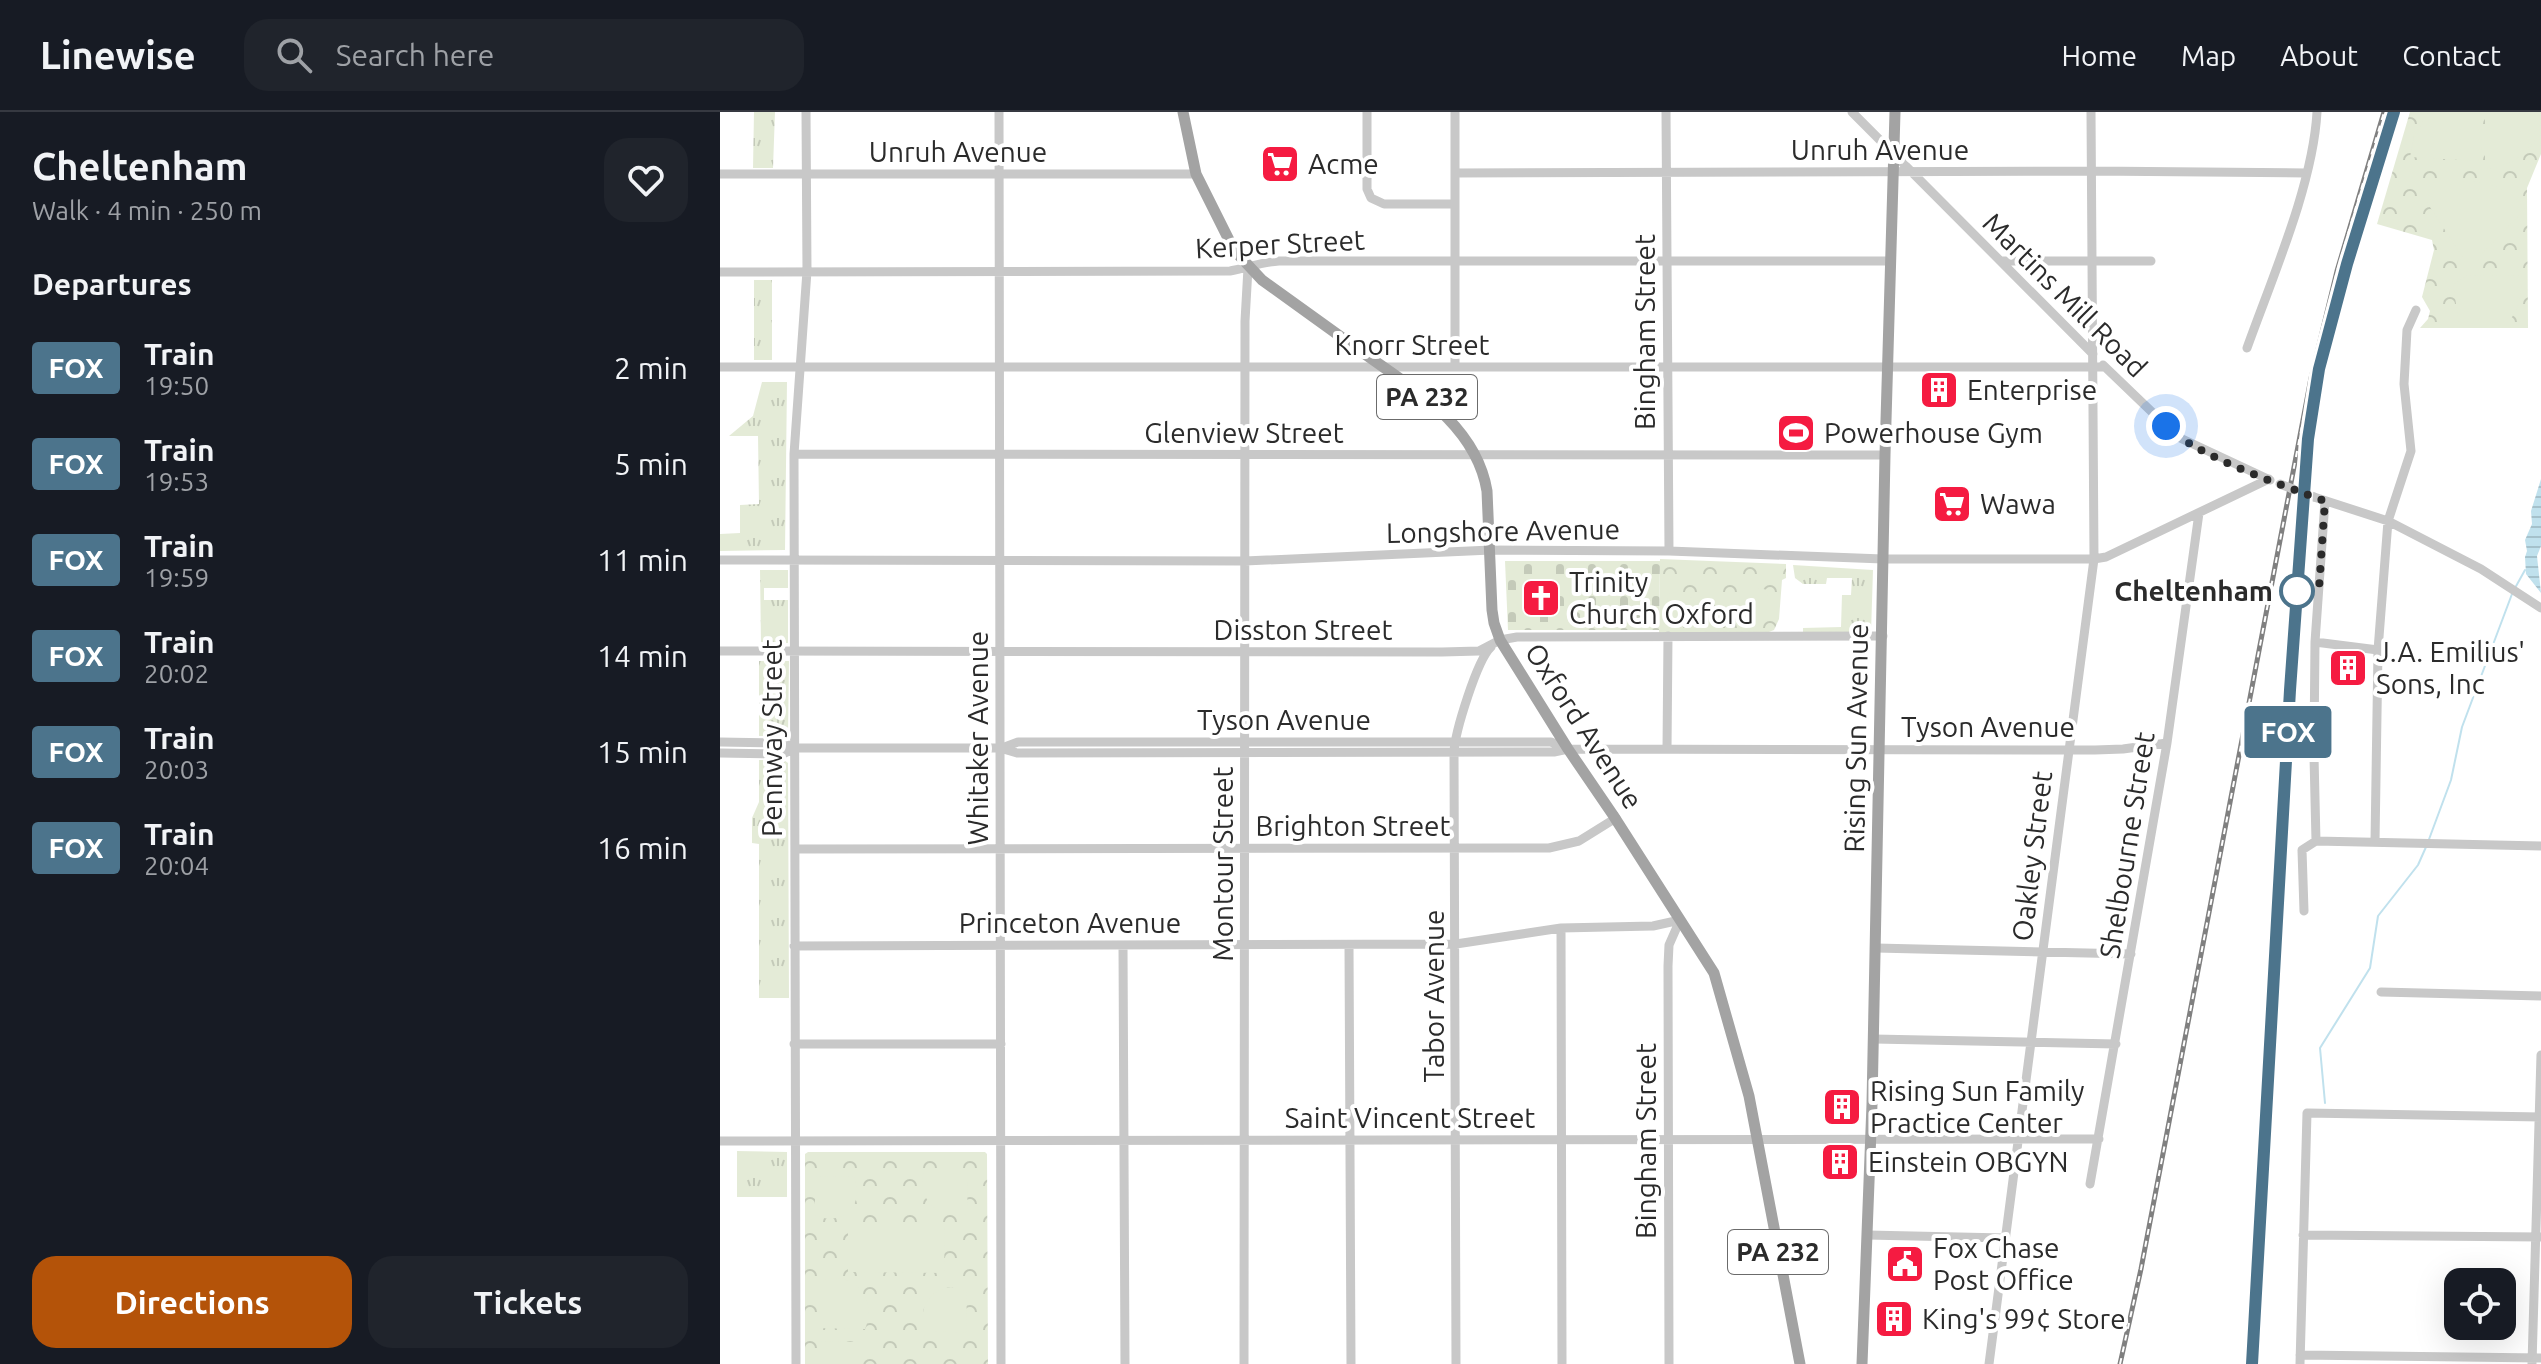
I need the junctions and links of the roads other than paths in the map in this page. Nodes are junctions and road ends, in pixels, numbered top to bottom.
1 (806, 112) edge
2 (999, 112) edge
3 (1183, 112) edge
4 (1367, 112) edge
5 (1455, 112) edge
6 (1666, 112) edge
7 (1852, 112) edge
8 (1895, 112) edge
9 (2091, 112) edge
10 (2317, 112) edge
11 (1894, 153) junction
12 (2092, 171) junction
13 (1667, 172) junction
14 (1455, 173) junction
15 (1893, 173) junction
16 (1913, 173) junction
17 (2306, 173) junction
18 (720, 174) edge
19 (807, 174) junction
20 (999, 174) junction
21 (1196, 174) junction
22 (1453, 204) junction
23 (2091, 260) junction
24 (1454, 261) junction
25 (1667, 261) junction
26 (1890, 261) junction
27 (2001, 261) junction
28 (2151, 261) dead end
29 (1248, 268) junction
30 (807, 271) junction
31 (720, 272) edge
32 (999, 272) junction
33 (2416, 310) dead end
34 (2247, 348) dead end
35 (2092, 354) junction
36 (999, 366) junction
37 (1245, 366) junction
38 (1455, 366) junction
39 (2093, 366) junction
40 (720, 367) edge
41 (800, 367) junction
42 (1667, 367) junction
43 (1889, 367) junction
44 (2105, 367) junction
45 (1386, 369) junction
46 (794, 454) junction
47 (1474, 454) junction
48 (1245, 455) junction
49 (1667, 455) junction
50 (1885, 455) junction
51 (999, 456) junction
52 (2269, 479) junction
53 (2325, 501) junction
54 (2199, 513) junction
55 (2388, 521) junction
56 (1491, 550) junction
57 (1669, 551) junction
58 (1883, 559) junction
59 (2094, 559) junction
60 (720, 560) edge
61 (795, 560) junction
62 (1000, 561) junction
63 (1245, 561) junction
64 (2541, 608) edge
65 (1668, 636) junction
66 (1883, 636) junction
67 (1500, 640) junction
68 (2315, 642) junction
69 (2378, 650) junction
70 (720, 651) edge
71 (793, 651) junction
72 (1000, 651) junction
73 (1245, 651) junction
74 (720, 742) edge
75 (2167, 743) junction
76 (1245, 747) junction
77 (1454, 747) junction
78 (795, 748) junction
79 (1000, 748) junction
80 (1568, 749) junction
81 (1667, 749) junction
82 (1880, 749) junction
83 (2067, 749) junction
84 (720, 753) edge
85 (1616, 818) junction
86 (2316, 841) junction
87 (2375, 842) junction
88 (2541, 846) edge
89 (1245, 848) junction
90 (795, 849) junction
91 (1455, 849) junction
92 (1000, 850) junction
93 (2304, 911) dead end
94 (1680, 920) junction
95 (1561, 928) junction
96 (1456, 944) junction
97 (1123, 945) junction
98 (1245, 945) junction
99 (1349, 945) junction
100 (794, 946) junction
101 (1000, 946) junction
102 (1876, 948) junction
103 (2043, 952) junction
104 (2131, 954) junction
105 (2381, 992) dead end
106 (2541, 996) edge
107 (1874, 1039) junction
108 (2031, 1041) junction
109 (794, 1044) junction
110 (1001, 1044) junction
111 (2116, 1044) junction
112 (2541, 1055) edge
113 (2540, 1117) edge
114 (1668, 1139) junction
115 (2099, 1139) junction
116 (1350, 1140) junction
117 (1456, 1140) junction
118 (1561, 1140) junction
119 (1757, 1140) junction
120 (1871, 1140) junction
121 (2019, 1140) junction
122 (720, 1141) edge
123 (795, 1141) junction
124 (1001, 1141) junction
125 (1124, 1141) junction
126 (1246, 1141) junction
127 (2090, 1184) dead end
128 (1867, 1235) junction
129 (2303, 1235) junction
130 (2538, 1237) edge
131 (2005, 1238) junction
132 (2300, 1359) edge
133 (2535, 1360) edge
134 (796, 1364) edge
135 (1001, 1364) edge
136 (1125, 1364) edge
137 (1244, 1364) edge
138 (1351, 1364) edge
139 (1456, 1364) edge
140 (1562, 1364) edge
141 (1669, 1364) edge
142 (1800, 1364) edge
143 (1862, 1364) edge
144 (1989, 1364) edge

1 - 19 street, Pennway Street
2 - 20 street, Whitaker Avenue
3 - 21 main road, Oxford Avenue / PA 232
4 - 22 street
5 - 14 street
6 - 13 street, Bingham Street
7 - 11 street, Martins Mill Road
8 - 11 main road, Rising Sun Avenue
9 - 12 street, Oakley Street
10 - 17 street
11 - 15 main road, Rising Sun Avenue
11 - 16 street, Martins Mill Road
12 - 16 street, Unruh Avenue
12 - 17 street, Unruh Avenue
12 - 23 street, Oakley Street
13 - 14 street, Unruh Avenue
13 - 15 street, Unruh Avenue
13 - 25 street, Bingham Street
14 - 22 street
15 - 16 street, Unruh Avenue
15 - 26 main road, Rising Sun Avenue
16 - 27 street, Martins Mill Road
17 - 34 street
18 - 19 street, Unruh Avenue
19 - 20 street, Unruh Avenue
19 - 30 street, Pennway Street
20 - 21 street, Unruh Avenue
20 - 32 street, Whitaker Avenue
21 - 29 main road, Oxford Avenue / PA 232
22 - 24 street
23 - 27 street
23 - 28 street
23 - 35 street, Oakley Street
24 - 25 street, Kerper Street
24 - 29 street, Kerper Street
24 - 38 street
25 - 26 street, Kerper Street
25 - 42 street, Bingham Street
26 - 43 main road, Rising Sun Avenue
27 - 35 street, Martins Mill Road
29 - 32 street, Kerper Street
29 - 37 street, Montour Street
29 - 45 main road, Oxford Avenue / PA 232
30 - 31 street, Kerper Street
30 - 32 street, Kerper Street
30 - 41 street, Pennway Street
32 - 36 street, Whitaker Avenue
33 - 55 street
35 - 39 street, Oakley Street
35 - 44 street, Martins Mill Road
36 - 37 street, Knorr Street
36 - 41 street, Knorr Street
36 - 51 street, Whitaker Avenue
37 - 45 street, Knorr Street
37 - 48 street, Montour Street
38 - 42 street, Knorr Street
38 - 45 street, Knorr Street
39 - 43 street, Knorr Street
39 - 44 street, Knorr Street
39 - 59 street, Oakley Street
40 - 41 street, Knorr Street
41 - 46 street, Pennway Street
42 - 43 street, Knorr Street
42 - 49 street, Bingham Street
43 - 50 main road, Rising Sun Avenue
44 - 52 street, Martins Mill Road
45 - 47 main road, Oxford Avenue / PA 232
46 - 51 street, Glenview Street
46 - 61 street, Pennway Street
47 - 48 street, Glenview Street
47 - 49 street, Glenview Street
47 - 56 main road, Oxford Avenue / PA 232
48 - 51 street, Glenview Street
48 - 63 street, Montour Street
49 - 50 street, Glenview Street
49 - 57 street, Bingham Street
50 - 58 main road, Rising Sun Avenue
51 - 62 street, Whitaker Avenue
52 - 53 street, Martins Mill Road, bridge
52 - 54 street, Longshore Avenue
53 - 55 street, Martins Mill Road
53 - 68 street
54 - 59 street, Longshore Avenue
54 - 75 street, Shelbourne Street
55 - 64 street, Martins Mill Road
55 - 69 street
56 - 57 street, Longshore Avenue
56 - 63 street, Longshore Avenue
56 - 67 main road, Oxford Avenue / PA 232
57 - 58 street, Longshore Avenue
58 - 59 street, Longshore Avenue
58 - 66 main road, Rising Sun Avenue
59 - 83 street, Oakley Street
60 - 61 street, Longshore Avenue
61 - 62 street, Longshore Avenue
61 - 71 street, Pennway Street
62 - 63 street, Longshore Avenue
62 - 72 street, Whitaker Avenue
63 - 73 street, Montour Street
65 - 66 street, Disston Street
65 - 67 street, Disston Street
65 - 81 street
66 - 82 main road, Rising Sun Avenue
67 - 73 street, Disston Street
67 - 77 street, Tabor Avenue
67 - 80 main road, Oxford Avenue / PA 232
68 - 69 street
68 - 86 street
69 - 87 street
70 - 71 street, Disston Street
71 - 72 street, Disston Street
71 - 78 street, Pennway Street
72 - 73 street, Disston Street
72 - 79 street, Whitaker Avenue
73 - 76 street, Montour Street
74 - 78 street, Tyson Avenue
75 - 83 street, Tyson Avenue
75 - 104 street, Shelbourne Street
76 - 77 street, Tyson Avenue
76 - 79 street, Tyson Avenue
76 - 89 street, Montour Street
77 - 80 street, Tyson Avenue
77 - 91 street, Tabor Avenue
78 - 79 street, Tyson Avenue
78 - 84 street, Tyson Avenue
78 - 90 street, Pennway Street
79 - 92 street, Whitaker Avenue
80 - 81 street, Tyson Avenue
80 - 85 main road, Oxford Avenue / PA 232
81 - 82 street, Tyson Avenue
82 - 83 street, Tyson Avenue
82 - 102 main road, Rising Sun Avenue
83 - 103 street, Oakley Street
85 - 91 street, Brighton Street
85 - 94 main road, Oxford Avenue / PA 232
86 - 87 street
86 - 93 street
87 - 88 street
89 - 91 street, Brighton Street
89 - 92 street, Brighton Street
89 - 98 street, Montour Street
90 - 92 street, Brighton Street
90 - 100 street, Pennway Street
91 - 96 street, Tabor Avenue
92 - 101 street, Whitaker Avenue
94 - 95 street, Princeton Avenue
94 - 114 street, Bingham Street
94 - 119 main road, Oxford Avenue / PA 232
95 - 96 street, Princeton Avenue
95 - 118 street
96 - 99 street, Princeton Avenue
96 - 117 street, Tabor Avenue
97 - 98 street, Princeton Avenue
97 - 101 street, Princeton Avenue
97 - 125 street
98 - 99 street, Princeton Avenue
98 - 126 street, Montour Street
99 - 116 street
100 - 101 street, Princeton Avenue
100 - 109 street, Pennway Street
101 - 110 street, Whitaker Avenue
102 - 103 street
102 - 107 main road, Rising Sun Avenue
103 - 104 street
103 - 108 street, Oakley Street
104 - 111 street, Shelbourne Street
105 - 106 street
107 - 108 street
107 - 120 main road, Rising Sun Avenue
108 - 111 street
108 - 121 street, Oakley Street
109 - 110 street
109 - 123 street, Pennway Street
110 - 124 street, Whitaker Avenue
111 - 115 street, Shelbourne Street
112 - 113 street
113 - 129 street
113 - 130 street
114 - 118 street, Saint Vincent Street
114 - 119 street, Saint Vincent Street
114 - 141 street, Bingham Street
115 - 121 street, Saint Vincent Street
115 - 127 street, Shelbourne Street
116 - 117 street, Saint Vincent Street
116 - 126 street, Saint Vincent Street
116 - 138 street
117 - 118 street, Saint Vincent Street
117 - 139 street, Tabor Avenue
118 - 140 street
119 - 120 street, Saint Vincent Street
119 - 142 main road, Oxford Avenue / PA 232
120 - 121 street, Saint Vincent Street
120 - 128 main road, Rising Sun Avenue
121 - 131 street, Oakley Street
122 - 123 street, Saint Vincent Street
123 - 124 street, Saint Vincent Street
123 - 134 street, Pennway Street
124 - 125 street, Saint Vincent Street
124 - 135 street, Whitaker Avenue
125 - 126 street, Saint Vincent Street
125 - 136 street
126 - 137 street, Montour Street
128 - 131 street
128 - 143 main road, Rising Sun Avenue
129 - 130 street
129 - 132 street
130 - 133 street
131 - 144 street, Oakley Street
132 - 133 street

